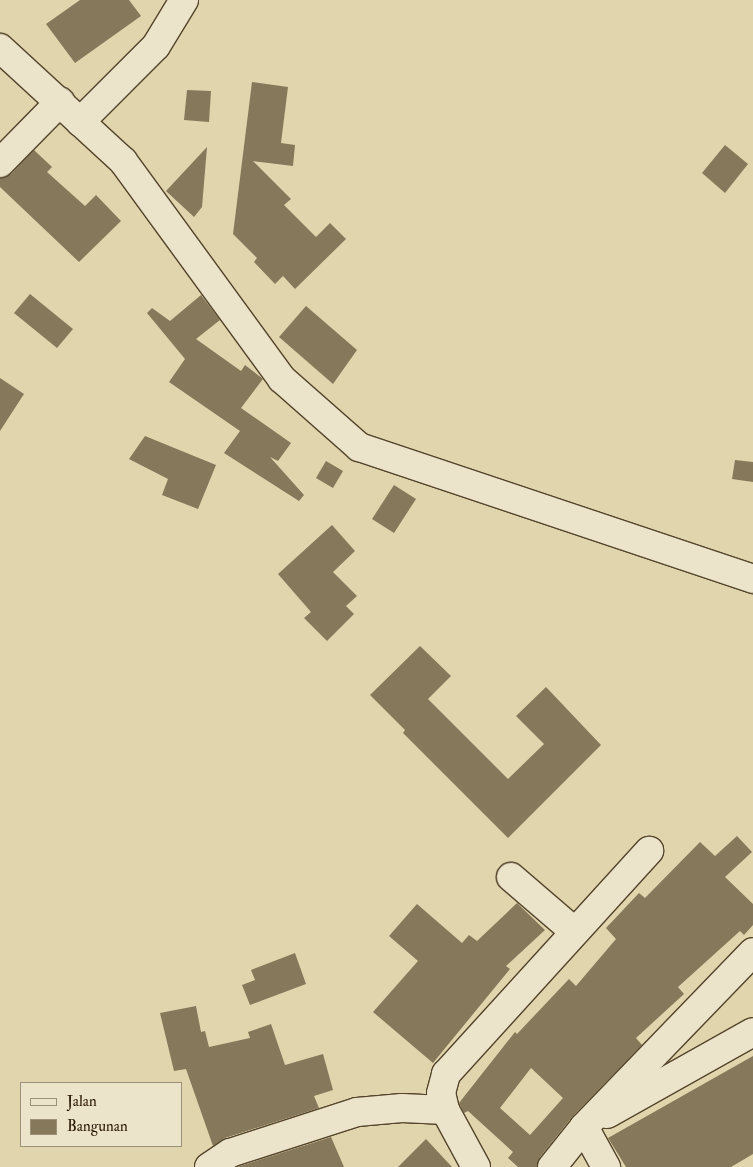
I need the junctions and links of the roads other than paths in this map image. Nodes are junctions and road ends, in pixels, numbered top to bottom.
1 (184, 0) edge
2 (0, 48) edge
3 (60, 102) junction
4 (80, 122) junction
5 (0, 163) edge
6 (753, 580) edge
7 (650, 851) dead end
8 (511, 877) dead end
9 (575, 932) junction
10 (753, 952) edge
11 (753, 1032) edge
12 (445, 1110) junction
13 (584, 1127) junction
14 (209, 1167) edge
15 (476, 1167) edge
16 (552, 1167) edge
17 (606, 1167) edge

1 - 4 street
2 - 3 street
3 - 4 street
3 - 5 street
4 - 6 street
7 - 9 street
8 - 9 street
9 - 12 street
10 - 13 street
11 - 13 street
12 - 14 street
12 - 15 street
13 - 16 street
13 - 17 street

